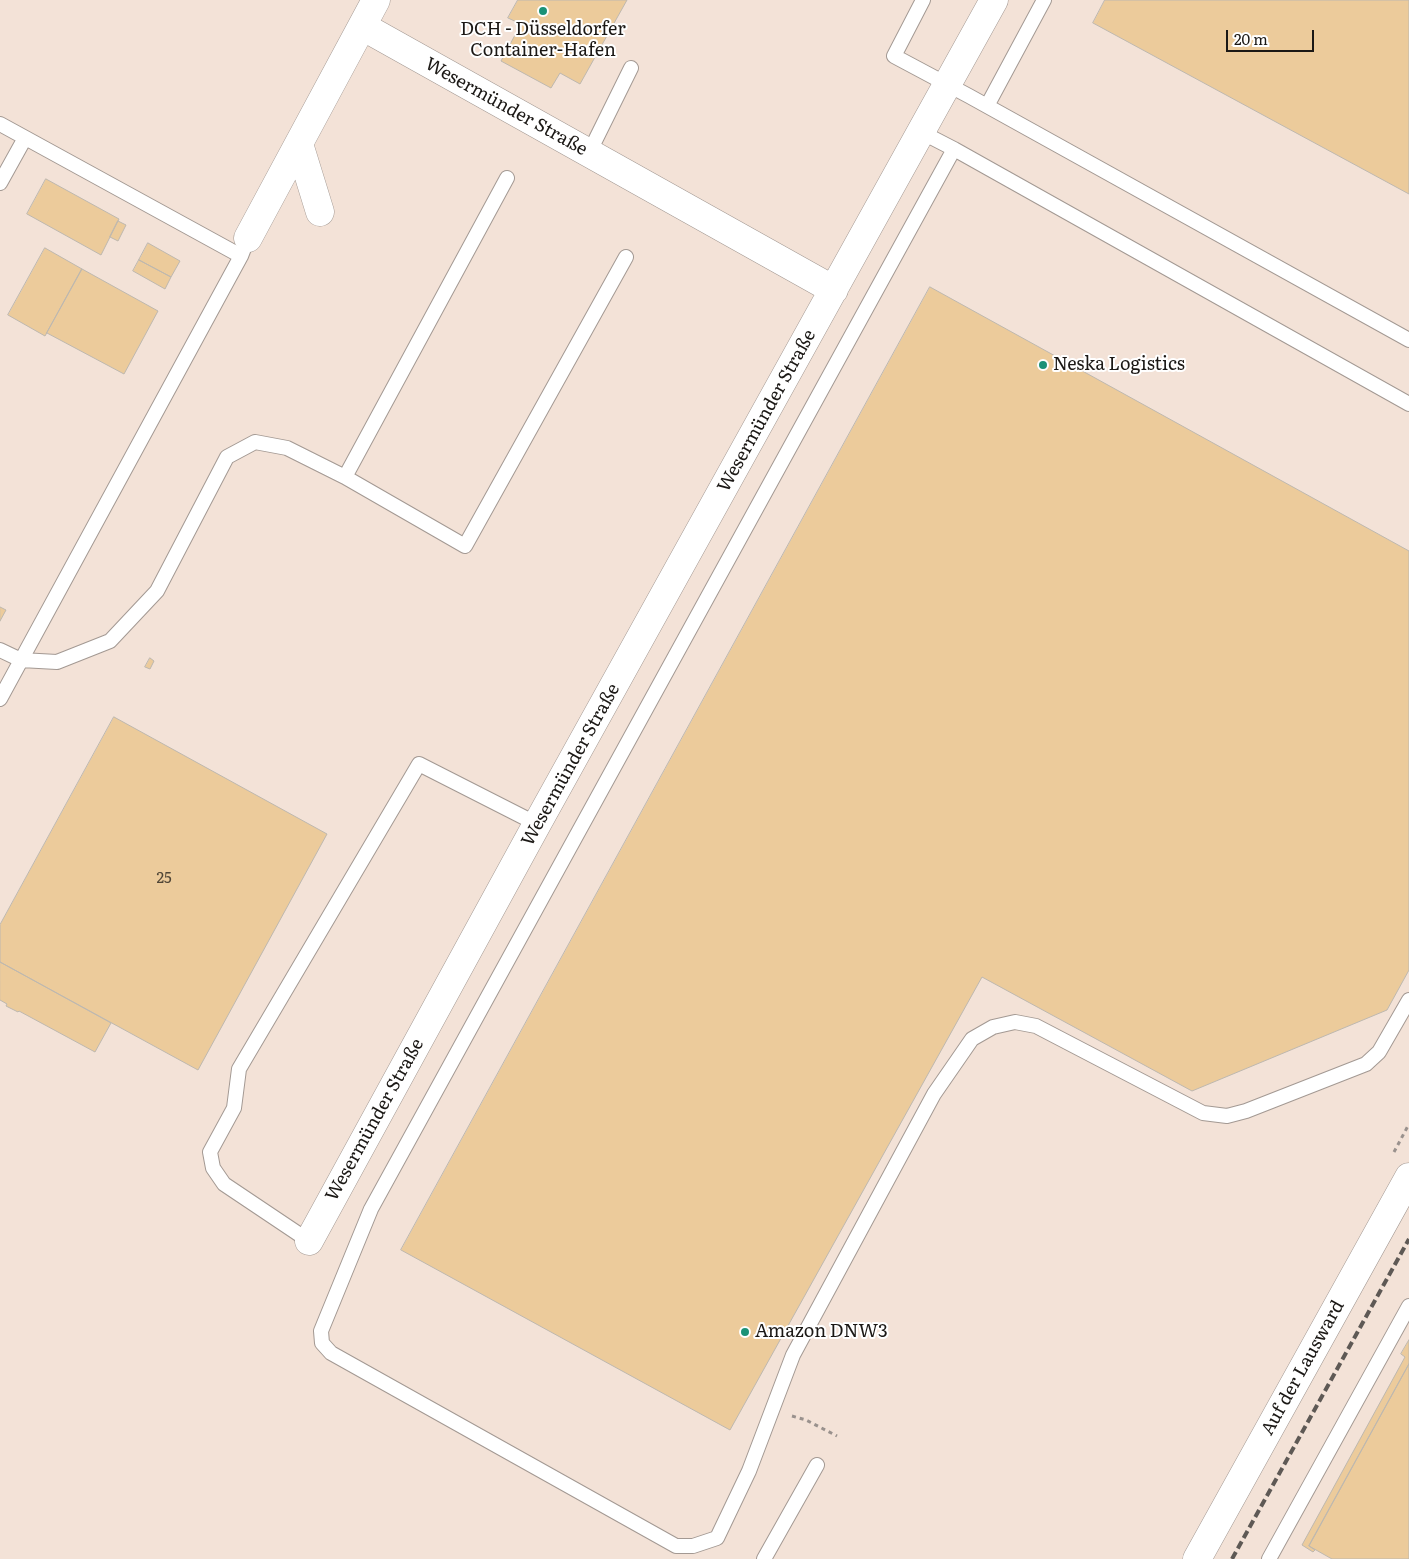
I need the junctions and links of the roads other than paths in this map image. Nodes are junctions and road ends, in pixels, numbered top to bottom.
1 (376, 0) edge
2 (923, 0) edge
3 (994, 0) edge
4 (1044, 0) edge
5 (362, 26) junction
6 (632, 68) dead end
7 (948, 85) junction
8 (986, 106) junction
9 (0, 124) edge
10 (921, 132) junction
11 (25, 138) junction
12 (299, 144) junction
13 (954, 149) junction
14 (589, 153) junction
15 (507, 178) dead end
16 (0, 184) edge
17 (320, 212) dead end
18 (245, 247) junction
19 (626, 257) dead end
20 (834, 290) junction
21 (1409, 340) edge
22 (1409, 404) edge
23 (345, 477) junction
24 (0, 650) edge
25 (21, 660) junction
26 (0, 698) edge
27 (537, 824) junction
28 (1409, 1000) edge
29 (1409, 1176) edge
30 (309, 1241) joint
31 (1409, 1306) edge
32 (817, 1465) dead end
33 (764, 1559) edge
34 (1197, 1559) edge
35 (1269, 1559) edge

1 - 5 street
2 - 7 lane
3 - 7 street, Wesermünder Straße
4 - 8 lane
5 - 12 street
5 - 14 street, Wesermünder Straße
6 - 14 lane
7 - 8 lane
7 - 10 street, Wesermünder Straße
8 - 21 lane
9 - 11 lane
10 - 13 lane
10 - 20 street, Wesermünder Straße
11 - 16 lane
11 - 18 lane
12 - 17 street
12 - 18 street
13 - 22 lane
13 - 28 lane
14 - 20 street, Wesermünder Straße
15 - 23 lane
18 - 25 lane
19 - 23 lane
20 - 27 street, Wesermünder Straße
23 - 25 lane
24 - 25 lane
25 - 26 lane
27 - 30 street, Wesermünder Straße
27 - 30 lane
29 - 34 street, Auf der Lausward
31 - 35 lane
32 - 33 lane

